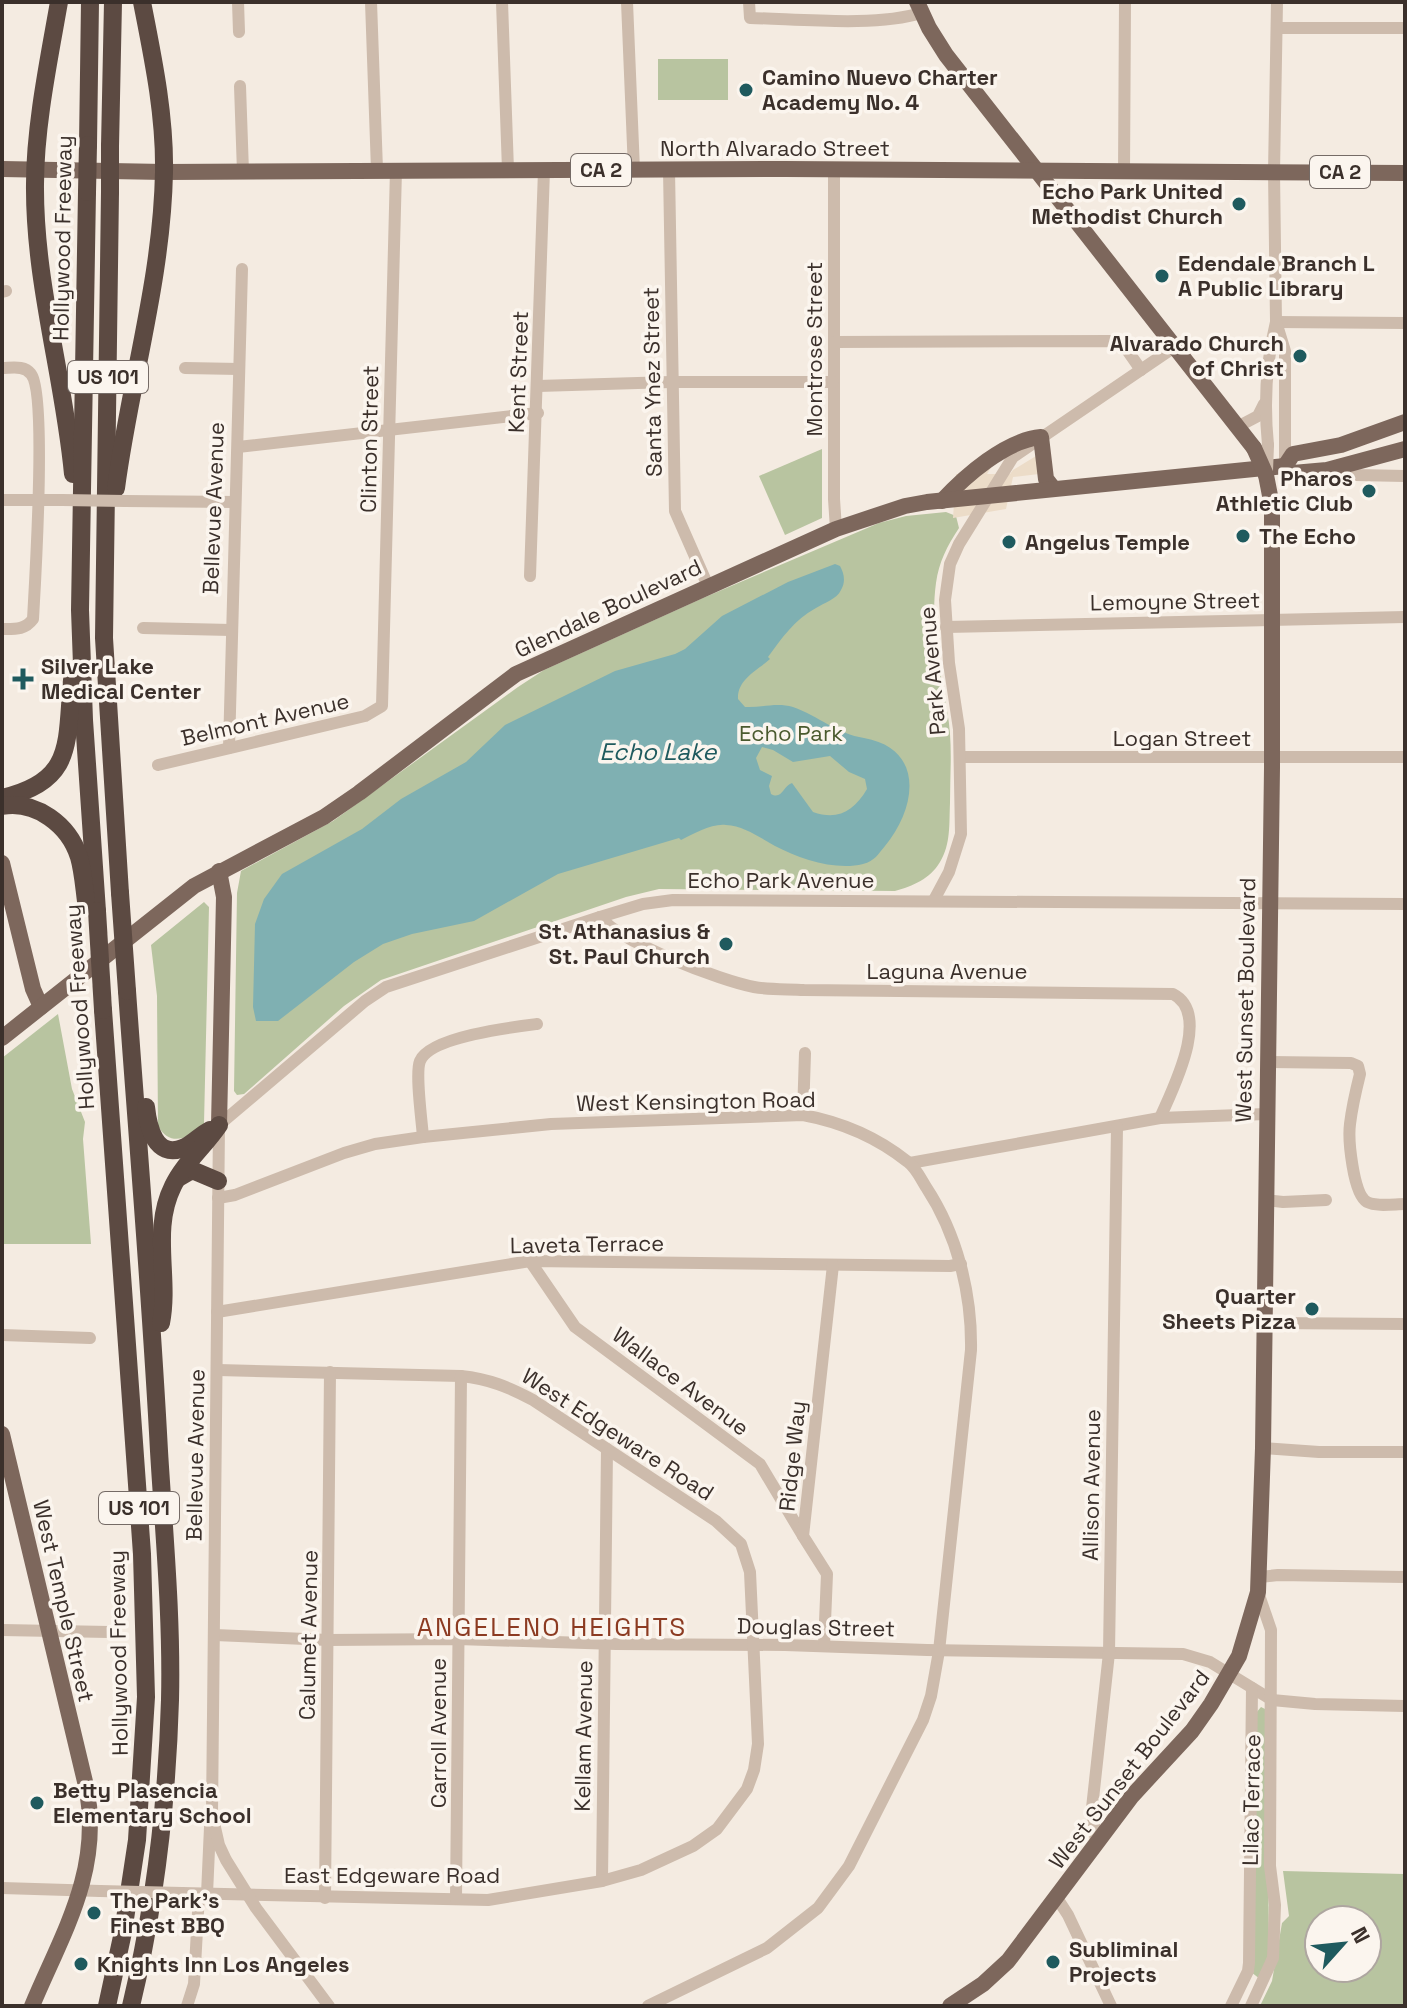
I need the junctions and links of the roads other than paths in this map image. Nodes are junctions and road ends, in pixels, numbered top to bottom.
1 (59, 2) edge
2 (90, 2) edge
3 (113, 2) edge
4 (142, 2) edge
5 (238, 2) edge
6 (371, 2) edge
7 (502, 2) edge
8 (627, 2) edge
9 (749, 2) edge
10 (1125, 2) edge
11 (1277, 2) edge
12 (919, 8) edge
13 (1277, 28) junction
14 (1405, 28) edge
15 (239, 32) dead end
16 (240, 86) dead end
17 (2, 169) edge
18 (36, 169) junction
19 (834, 169) junction
20 (377, 170) junction
21 (396, 170) junction
22 (508, 170) junction
23 (544, 170) junction
24 (634, 170) junction
25 (669, 170) junction
26 (1037, 170) junction
27 (164, 172) junction
28 (243, 172) junction
29 (1124, 172) junction
30 (1274, 172) junction
31 (1405, 173) edge
32 (242, 269) dead end
33 (1276, 322) junction
34 (1405, 323) edge
35 (834, 342) junction
36 (1176, 346) junction
37 (2, 368) edge
38 (185, 368) dead end
39 (239, 369) junction
40 (1141, 370) junction
41 (671, 382) junction
42 (833, 382) junction
43 (538, 386) junction
44 (1267, 397) junction
45 (538, 413) junction
46 (1405, 422) edge
47 (1239, 426) junction
48 (390, 430) junction
49 (1041, 437) junction
50 (1261, 446) junction
51 (238, 447) junction
52 (1405, 449) edge
53 (1285, 466) junction
54 (1327, 470) junction
55 (1405, 476) edge
56 (1053, 488) junction
57 (988, 495) junction
58 (38, 499) junction
59 (2, 500) edge
60 (942, 501) junction
61 (235, 502) junction
62 (836, 529) junction
63 (105, 562) junction
64 (81, 569) junction
65 (530, 576) dead end
66 (708, 586) junction
67 (80, 610) junction
68 (1405, 617) edge
69 (1271, 620) junction
70 (946, 627) junction
71 (143, 628) dead end
72 (2, 629) edge
73 (231, 630) junction
74 (380, 709) joint
75 (229, 748) junction
76 (960, 757) junction
77 (1405, 757) edge
78 (1272, 758) junction
79 (158, 765) dead end
80 (2, 798) edge
81 (2, 806) edge
82 (51, 819) junction
83 (2, 824) edge
84 (2, 863) edge
85 (219, 871) junction
86 (934, 900) junction
87 (1405, 904) edge
88 (1268, 905) junction
89 (93, 914) junction
90 (600, 917) junction
91 (127, 991) junction
92 (41, 1007) junction
93 (537, 1024) dead end
94 (2, 1038) edge
95 (805, 1053) dead end
96 (1267, 1062) junction
97 (1266, 1114) junction
98 (803, 1115) junction
99 (1160, 1118) junction
100 (219, 1125) junction
101 (1117, 1127) junction
102 (423, 1137) junction
103 (910, 1163) junction
104 (177, 1178) junction
105 (218, 1190) junction
106 (1265, 1200) junction
107 (1326, 1200) dead end
108 (1405, 1204) edge
109 (530, 1261) junction
110 (961, 1264) junction
111 (833, 1265) junction
112 (217, 1312) junction
113 (1264, 1323) junction
114 (1405, 1324) edge
115 (2, 1335) edge
116 (90, 1338) dead end
117 (154, 1357) junction
118 (218, 1370) junction
119 (330, 1372) junction
120 (461, 1376) junction
121 (2, 1434) edge
122 (1263, 1448) junction
123 (607, 1449) junction
124 (1405, 1452) edge
125 (8, 1488) edge
126 (803, 1536) junction
127 (1405, 1577) edge
128 (1259, 1584) junction
129 (2, 1630) edge
130 (49, 1631) junction
131 (109, 1632) dead end
132 (215, 1635) junction
133 (458, 1639) junction
134 (328, 1640) junction
135 (605, 1644) junction
136 (753, 1645) junction
137 (824, 1646) junction
138 (939, 1651) junction
139 (1109, 1653) junction
140 (1230, 1675) junction
141 (1252, 1688) junction
142 (1272, 1700) junction
143 (1405, 1706) edge
144 (211, 1800) junction
145 (1096, 1843) junction
146 (602, 1881) junction
147 (2, 1888) edge
148 (81, 1890) junction
149 (203, 1894) junction
150 (248, 1895) junction
151 (325, 1898) junction
152 (1057, 1898) junction
153 (456, 1899) junction
154 (32, 2006) edge
155 (107, 2006) edge
156 (131, 2006) edge
157 (187, 2006) edge
158 (329, 2006) edge
159 (648, 2006) edge
160 (950, 2006) edge
161 (1111, 2006) edge
162 (1231, 2006) edge
163 (1251, 2006) edge

1 - 18 highway
2 - 64 highway, Hollywood Freeway / US 101, bridge
3 - 63 highway, US 101, bridge
4 - 27 highway
5 - 15 street
6 - 20 street
7 - 22 street
8 - 24 street
9 - 12 street
10 - 29 street
11 - 13 street
12 - 26 main road, West Sunset Boulevard
13 - 14 street
13 - 30 street
16 - 28 street
17 - 18 main road, North Alvarado Street
18 - 27 main road, North Alvarado Street / CA 2
18 - 64 highway
19 - 25 main road, North Alvarado Street / CA 2
19 - 26 main road, North Alvarado Street / CA 2
19 - 35 street, Montrose Street
20 - 21 main road, North Alvarado Street / CA 2
20 - 28 main road, North Alvarado Street / CA 2
21 - 22 main road, North Alvarado Street / CA 2
21 - 48 street, Clinton Street
22 - 23 main road, North Alvarado Street / CA 2
23 - 24 main road, North Alvarado Street / CA 2
23 - 43 street, Kent Street
24 - 25 main road, North Alvarado Street / CA 2
25 - 41 street, Santa Ynez Street
26 - 29 main road, North Alvarado Street / CA 2
26 - 36 main road, West Sunset Boulevard
27 - 28 main road, North Alvarado Street / CA 2
27 - 63 highway
29 - 30 main road, North Alvarado Street / CA 2
30 - 31 main road, North Alvarado Street / CA 2
30 - 33 street
32 - 39 street, Bellevue Avenue
33 - 34 street
33 - 44 street
33 - 53 street
35 - 40 street
35 - 42 street, Montrose Street
36 - 40 street, Park Avenue
36 - 47 main road, West Sunset Boulevard
37 - 58 street
38 - 39 street
39 - 51 street, Bellevue Avenue
40 - 49 street, Park Avenue
41 - 42 street
41 - 43 street
41 - 66 street, Santa Ynez Street
42 - 62 street, Montrose Street
43 - 45 street, Kent Street
44 - 47 street
44 - 50 street
45 - 48 street
45 - 65 street, Kent Street
46 - 53 main road, Glendale Boulevard
47 - 50 main road, West Sunset Boulevard
48 - 51 street
48 - 74 street, Clinton Street
49 - 56 main road
49 - 57 street, Park Avenue
49 - 60 main road
50 - 69 main road, West Sunset Boulevard, bridge
51 - 61 street, Bellevue Avenue
52 - 54 main road, Glendale Boulevard
53 - 54 main road, Glendale Boulevard
53 - 56 main road, Glendale Boulevard
54 - 55 street
56 - 57 main road, Glendale Boulevard
57 - 60 main road, Glendale Boulevard
57 - 70 street, Park Avenue
58 - 59 street
58 - 61 street, bridge
58 - 72 street
60 - 62 main road, Glendale Boulevard
61 - 73 street, Bellevue Avenue
62 - 66 main road, Glendale Boulevard
63 - 91 highway, US 101, bridge
64 - 67 highway, Hollywood Freeway / US 101
66 - 85 main road, Glendale Boulevard
67 - 80 highway
67 - 89 highway, Hollywood Freeway / US 101
68 - 69 street, Lemoyne Street
69 - 70 street, Lemoyne Street
69 - 78 main road, West Sunset Boulevard
70 - 76 street, Park Avenue
71 - 73 street
73 - 75 street, Bellevue Avenue
74 - 75 street, Belmont Avenue
75 - 79 street, Belmont Avenue
76 - 78 street, Logan Street
76 - 86 street, Park Avenue
77 - 78 street, Logan Street
78 - 88 main road, West Sunset Boulevard
81 - 82 highway
82 - 83 highway
82 - 89 highway
84 - 92 main road
85 - 92 main road, Glendale Boulevard
85 - 100 main road, Bellevue Avenue
86 - 88 street, Echo Park Avenue
86 - 90 street, Echo Park Avenue
87 - 88 street, Echo Park Avenue
88 - 96 main road, West Sunset Boulevard
89 - 155 highway, Hollywood Freeway / US 101, bridge
90 - 99 street, Laguna Avenue
90 - 100 street, Echo Park Avenue
91 - 100 highway
91 - 117 highway, US 101
92 - 94 main road, Glendale Boulevard
93 - 102 street
95 - 98 street
96 - 97 main road, West Sunset Boulevard
96 - 108 street
97 - 99 street
97 - 106 main road, West Sunset Boulevard
98 - 102 street, West Kensington Road
98 - 103 street, West Kensington Road
99 - 101 street
100 - 104 highway
100 - 105 street, Bellevue Avenue
101 - 103 street
101 - 139 street, Allison Avenue
102 - 105 street, West Kensington Road
103 - 110 street, West Kensington Road
104 - 105 highway
104 - 117 highway
105 - 112 street, Bellevue Avenue
106 - 107 street
106 - 113 main road, West Sunset Boulevard
109 - 111 street, Laveta Terrace
109 - 112 street, Laveta Terrace
109 - 126 street, Wallace Avenue
110 - 111 street, Laveta Terrace
110 - 138 street, West Kensington Road
111 - 126 street, Ridge Way
112 - 118 street, Bellevue Avenue
113 - 114 street
113 - 122 main road, West Sunset Boulevard
115 - 116 street
117 - 156 highway, US 101
118 - 119 street, West Edgeware Road
118 - 132 street, Bellevue Avenue
119 - 120 street, West Edgeware Road
119 - 134 street, Calumet Avenue
120 - 123 street, West Edgeware Road
120 - 133 street, Carroll Avenue
121 - 125 main road, West Temple Street
122 - 124 street
122 - 128 main road, West Sunset Boulevard
123 - 135 street, Kellam Avenue
123 - 136 street, West Edgeware Road
125 - 130 main road, West Temple Street
126 - 137 street, Ridge Way
127 - 128 street
128 - 140 main road, West Sunset Boulevard
128 - 142 street, Lilac Terrace
129 - 130 street
130 - 131 street
130 - 148 main road, West Temple Street
132 - 134 street, Douglas Street
132 - 144 street, Bellevue Avenue
133 - 134 street, Douglas Street
133 - 135 street, Douglas Street
133 - 153 street, Carroll Avenue
134 - 151 street, Calumet Avenue
135 - 136 street, Douglas Street
135 - 146 street, Kellam Avenue
136 - 137 street, Douglas Street
136 - 146 street, East Edgeware Road
137 - 138 street, Douglas Street
138 - 139 street, Douglas Street
138 - 159 street, West Kensington Road
139 - 140 street, Douglas Street
139 - 145 street, Allison Avenue
140 - 141 street, Douglas Street
140 - 145 main road, West Sunset Boulevard
141 - 142 street, Douglas Street
141 - 162 street
142 - 143 street, Douglas Street
142 - 163 street, Lilac Terrace
144 - 149 street
144 - 150 street, Bellevue Avenue
145 - 152 main road, West Sunset Boulevard
146 - 153 street, East Edgeware Road
147 - 148 street, East Edgeware Road
148 - 149 street, East Edgeware Road, bridge
148 - 154 main road, West Temple Street
149 - 150 street, East Edgeware Road
149 - 157 street
150 - 151 street, East Edgeware Road
150 - 158 street, Bellevue Avenue
151 - 153 street, East Edgeware Road
152 - 160 main road, West Sunset Boulevard
152 - 161 street

